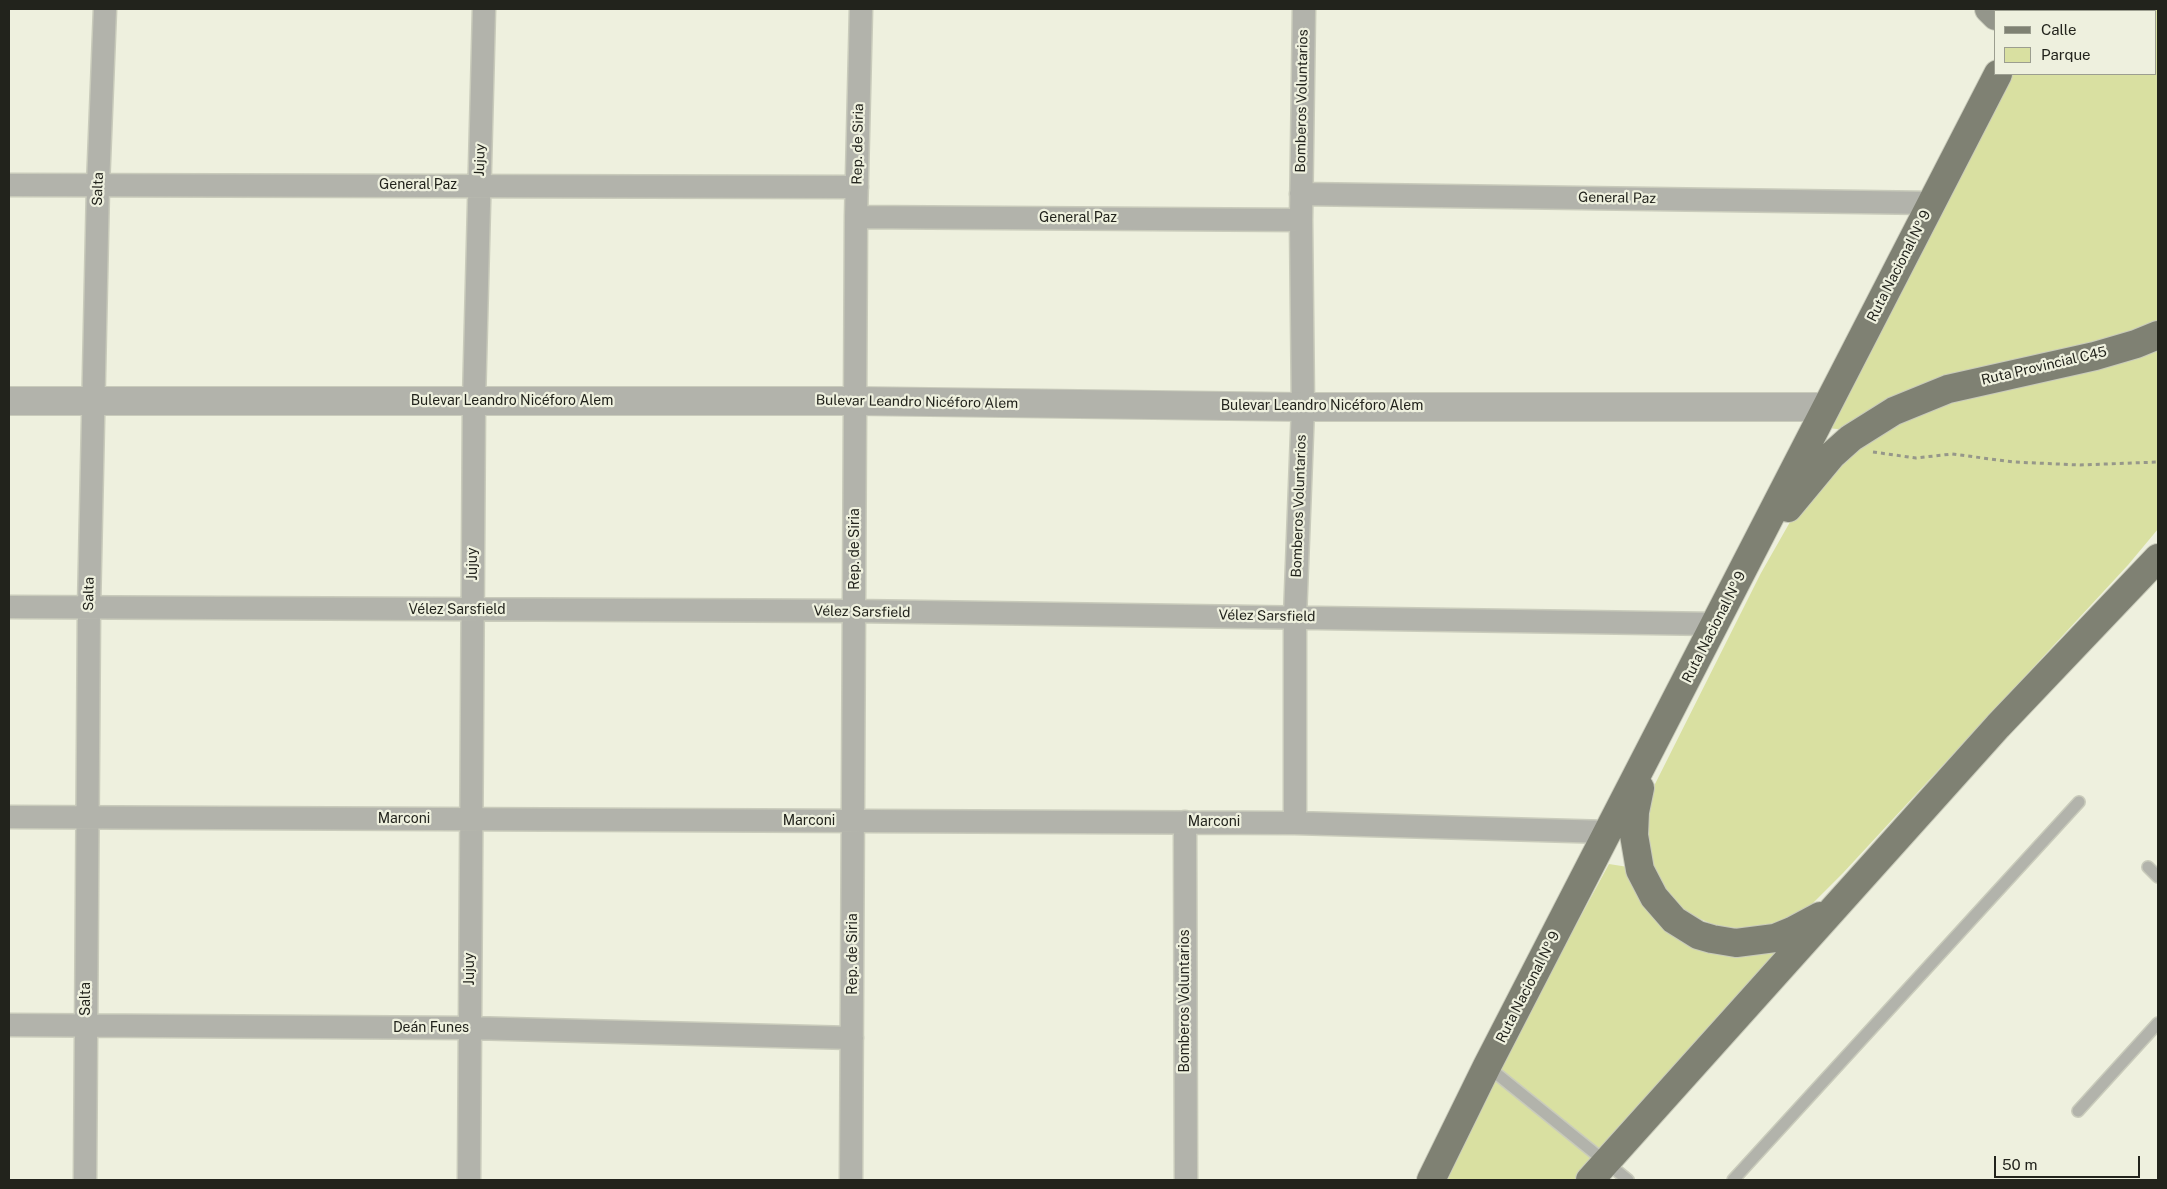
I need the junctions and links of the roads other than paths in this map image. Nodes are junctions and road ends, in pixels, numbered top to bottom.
1 (105, 9) edge
2 (484, 9) edge
3 (861, 9) edge
4 (1304, 9) edge
5 (1997, 75) edge
6 (9, 185) edge
7 (479, 185) junction
8 (98, 186) junction
9 (857, 187) junction
10 (1301, 194) junction
11 (1932, 203) junction
12 (856, 216) junction
13 (1300, 220) junction
14 (2158, 335) edge
15 (474, 400) junction
16 (855, 400) junction
17 (9, 401) edge
18 (93, 402) junction
19 (1303, 407) junction
20 (1826, 407) junction
21 (2158, 553) edge
22 (2158, 558) edge
23 (1735, 584) junction
24 (2123, 594) junction
25 (9, 607) edge
26 (88, 608) junction
27 (473, 610) junction
28 (855, 612) junction
29 (1295, 617) junction
30 (1715, 624) junction
31 (1645, 762) junction
32 (2079, 802) dead end
33 (9, 817) edge
34 (87, 818) junction
35 (470, 820) junction
36 (853, 822) junction
37 (1185, 822) junction
38 (1295, 823) junction
39 (1608, 832) junction
40 (2148, 867) dead end
41 (2158, 877) edge
42 (1852, 891) junction
43 (2158, 1023) edge
44 (9, 1025) edge
45 (86, 1026) junction
46 (470, 1028) junction
47 (852, 1038) junction
48 (1487, 1066) junction
49 (2078, 1111) dead end
50 (1598, 1171) edge
51 (84, 1180) edge
52 (469, 1180) edge
53 (851, 1180) edge
54 (1186, 1180) edge
55 (1431, 1180) edge
56 (1628, 1180) edge
57 (1732, 1180) edge

1 - 8 street, Salta
2 - 7 street, Jujuy
3 - 9 street, Rep. de Siria
4 - 10 street, Bomberos Voluntarios
5 - 11 main road, Ruta Nacional Nº 9
6 - 8 street, General Paz
7 - 8 street, General Paz
7 - 9 street, General Paz
7 - 15 street, Jujuy
8 - 18 street, Salta
9 - 12 street, Rep. de Siria
10 - 11 street, General Paz
10 - 13 street, Bomberos Voluntarios
11 - 20 main road, Ruta Nacional Nº 9
12 - 13 street, General Paz
12 - 16 street, Rep. de Siria
13 - 19 street, Bomberos Voluntarios
14 - 23 main road, Ruta Provincial C45
15 - 16 street, Bulevar Leandro Nicéforo Alem
15 - 18 street, Bulevar Leandro Nicéforo Alem
15 - 27 street, Jujuy
16 - 19 street, Bulevar Leandro Nicéforo Alem
16 - 28 street, Rep. de Siria
17 - 18 street, Bulevar Leandro Nicéforo Alem
18 - 26 street, Salta
19 - 20 street, Bulevar Leandro Nicéforo Alem
19 - 29 street, Bomberos Voluntarios
20 - 23 main road, Ruta Nacional Nº 9
21 - 24 main road
22 - 24 main road
23 - 30 main road, Ruta Nacional Nº 9
24 - 42 main road
25 - 26 street, Vélez Sarsfield
26 - 27 street, Vélez Sarsfield
26 - 34 street, Salta
27 - 28 street, Vélez Sarsfield
27 - 35 street, Jujuy
28 - 29 street, Vélez Sarsfield
28 - 36 street, Rep. de Siria
29 - 30 street, Vélez Sarsfield
29 - 38 street, Bomberos Voluntarios
30 - 31 main road, Ruta Nacional Nº 9
31 - 39 main road, Ruta Nacional Nº 9
31 - 42 main road
32 - 57 lane
33 - 34 street, Marconi
34 - 35 street, Marconi
34 - 45 street, Salta
35 - 36 street, Marconi
35 - 46 street, Jujuy
36 - 37 street, Marconi
36 - 47 street, Rep. de Siria
37 - 38 street, Marconi
37 - 54 street, Bomberos Voluntarios
38 - 39 street, Marconi
39 - 48 main road, Ruta Nacional Nº 9
40 - 41 lane
42 - 50 main road
43 - 49 lane
44 - 45 street, Deán Funes
45 - 46 street, Deán Funes
45 - 51 street, Salta
46 - 47 street, Deán Funes
46 - 52 street, Jujuy
47 - 53 street, Rep. de Siria
48 - 50 lane
48 - 55 main road, Ruta Nacional Nº 9
50 - 56 lane

